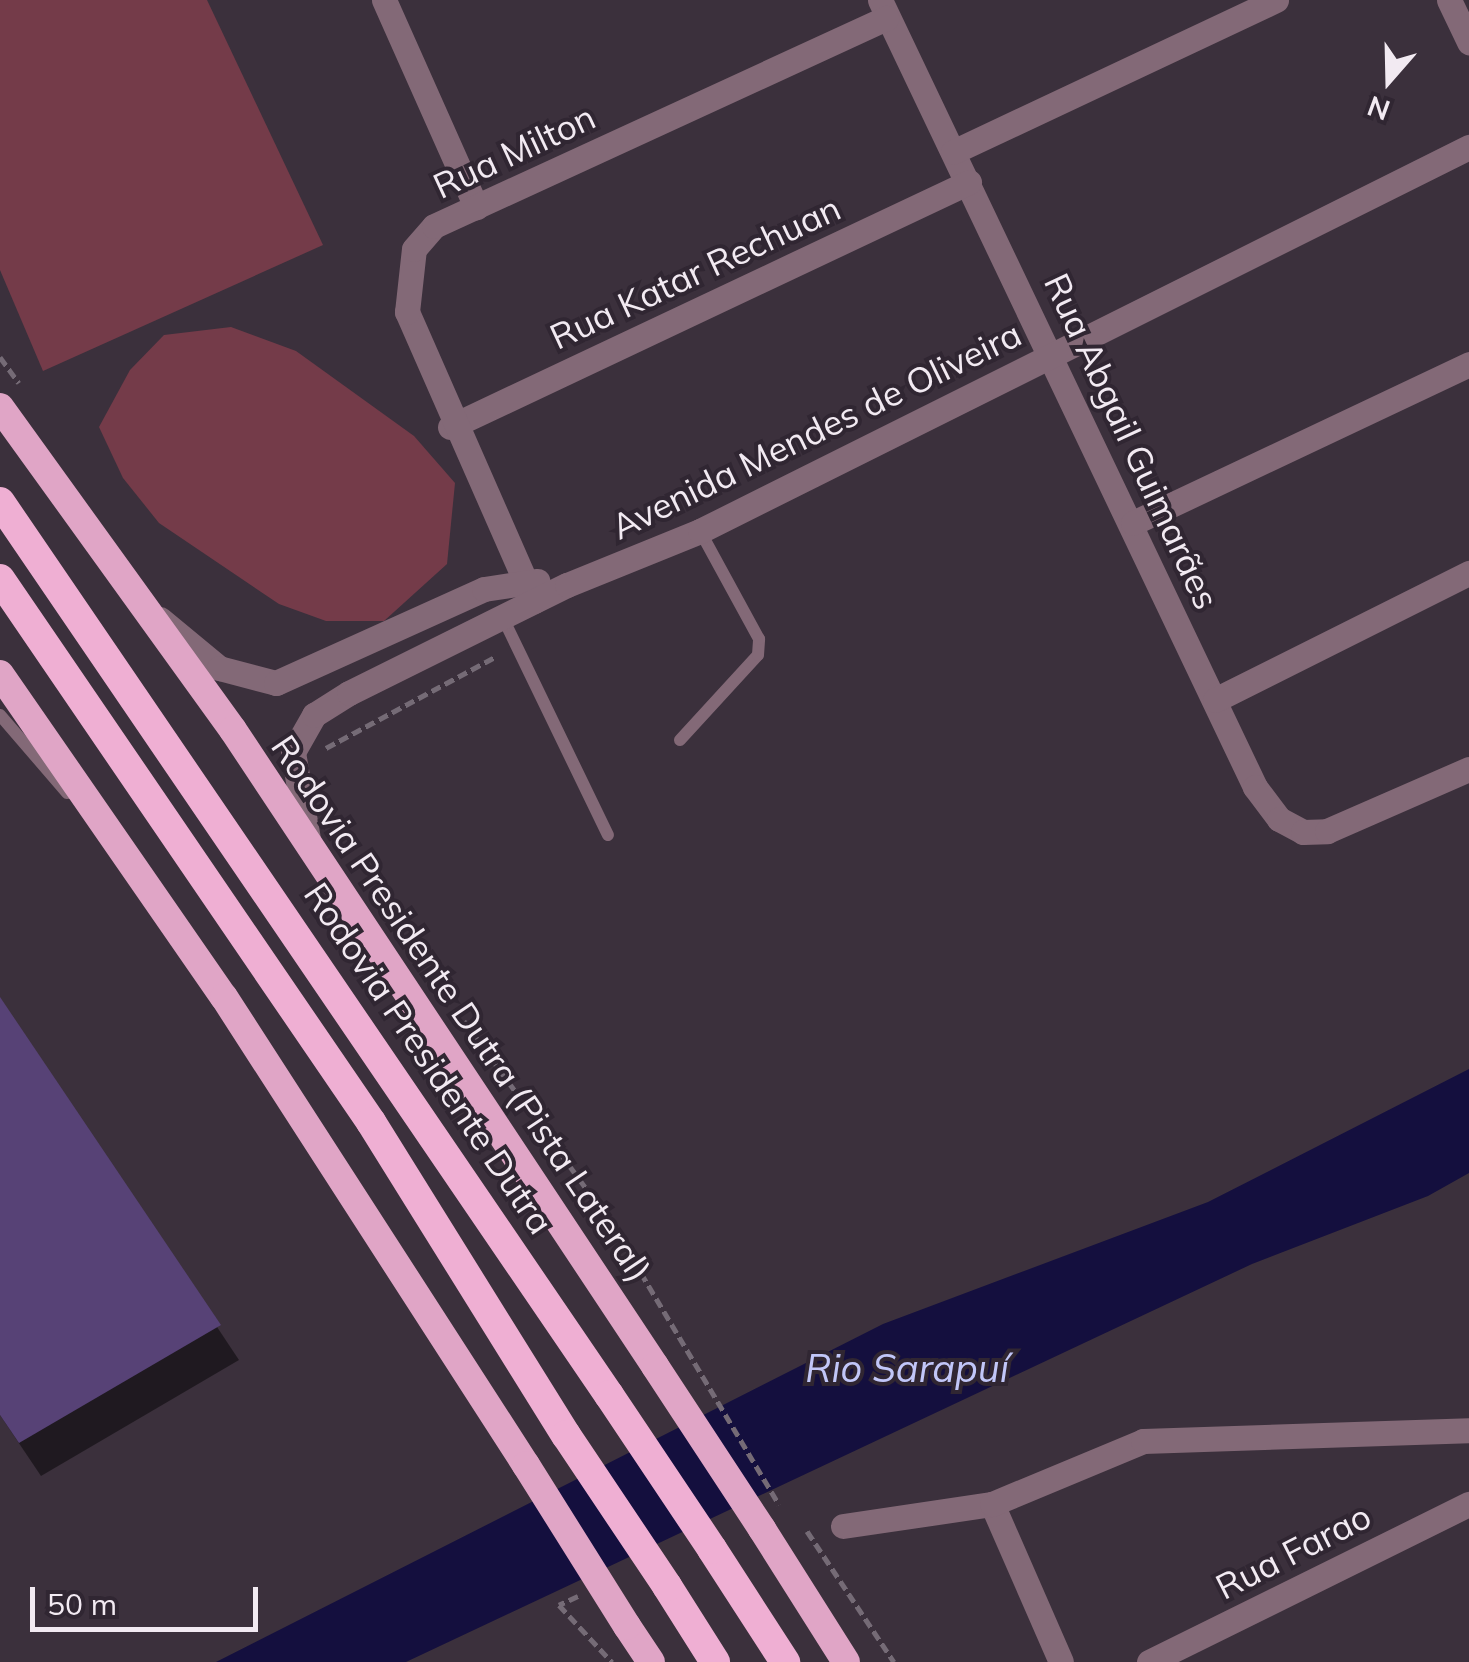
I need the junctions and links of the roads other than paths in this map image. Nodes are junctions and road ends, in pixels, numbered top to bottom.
1 (384, 0) edge
2 (1276, 0) edge
3 (1449, 0) edge
4 (884, 9) edge
5 (1469, 42) edge
6 (1469, 148) edge
7 (953, 152) junction
8 (970, 182) junction
9 (476, 207) junction
10 (1053, 356) junction
11 (1469, 364) edge
12 (0, 407) edge
13 (450, 426) junction
14 (0, 502) edge
15 (1133, 522) junction
16 (700, 531) junction
17 (1469, 574) edge
18 (0, 578) edge
19 (528, 590) junction
20 (153, 613) junction
21 (503, 618) junction
22 (0, 674) edge
23 (1214, 700) junction
24 (0, 716) edge
25 (680, 740) dead end
26 (1469, 769) edge
27 (608, 836) dead end
28 (312, 855) junction
29 (130, 865) junction
30 (1469, 1430) edge
31 (992, 1504) junction
32 (1469, 1504) edge
33 (843, 1526) dead end
34 (650, 1662) edge
35 (716, 1662) edge
36 (785, 1662) edge
37 (846, 1662) edge
38 (1061, 1662) edge
39 (1150, 1662) edge

1 - 9 street
2 - 7 street
3 - 5 street
4 - 7 street, Rua Abgail Guimarães
4 - 9 street, Rua Milton
6 - 10 street, Avenida Mendes de Oliveira
7 - 8 street, Rua Abgail Guimarães
8 - 10 street, Rua Abgail Guimarães
8 - 13 street, Rua Katar Rechuan
9 - 13 street, Rua Milton
10 - 15 street, Rua Abgail Guimarães
10 - 16 street, Avenida Mendes de Oliveira
11 - 15 street
12 - 20 highway, Rodovia Presidente Dutra (Pista Lateral)
13 - 19 street, Rua Milton
14 - 36 highway, Rodovia Presidente Dutra, bridge
15 - 23 street, Rua Abgail Guimarães
16 - 19 street, Avenida Mendes de Oliveira
16 - 25 lane
17 - 23 street
18 - 35 highway, bridge
19 - 20 street
19 - 21 street
20 - 28 highway, Rodovia Presidente Dutra (Pista Lateral)
21 - 27 lane
21 - 28 street
22 - 29 highway
23 - 26 street, Rua Abgail Guimarães
24 - 29 lane
28 - 37 highway, Rodovia Presidente Dutra (Pista Lateral), bridge
29 - 34 highway, bridge
30 - 31 street
31 - 33 street
31 - 38 street
32 - 39 street, Rua Farao

